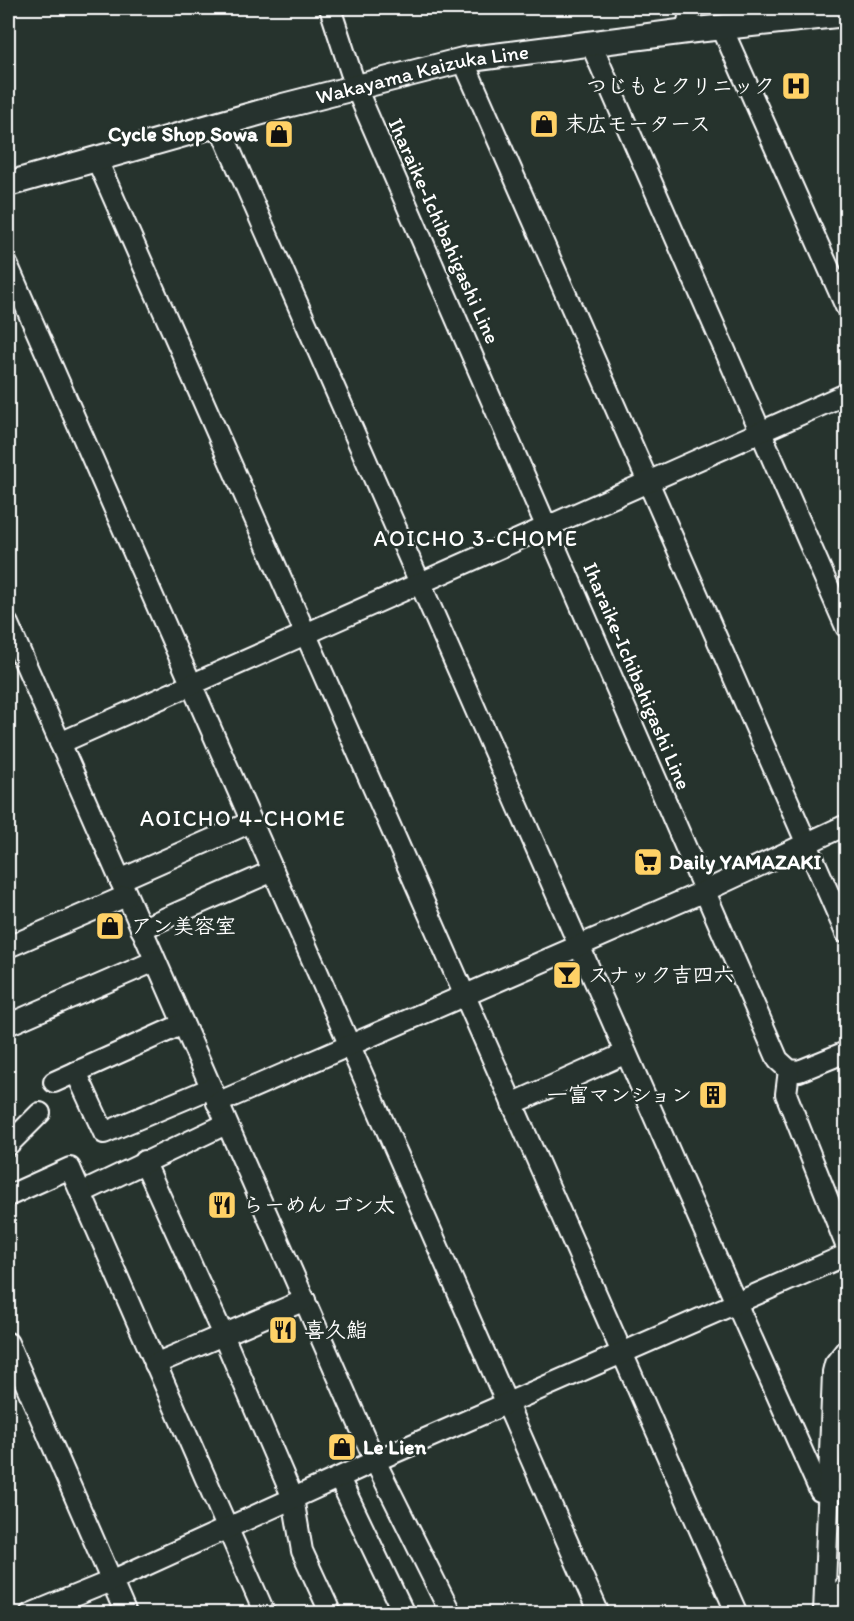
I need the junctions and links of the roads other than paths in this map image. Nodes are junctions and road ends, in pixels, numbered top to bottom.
1 (330, 8) edge
2 (846, 14) edge
3 (688, 19) edge
4 (722, 28) junction
5 (591, 44) junction
6 (463, 60) junction
7 (356, 88) junction
8 (219, 124) junction
9 (97, 160) junction
10 (8, 184) edge
11 (8, 267) edge
12 (846, 307) edge
13 (846, 394) edge
14 (761, 434) junction
15 (647, 482) junction
16 (546, 527) junction
17 (421, 585) junction
18 (8, 624) edge
19 (846, 627) edge
20 (306, 634) junction
21 (190, 683) junction
22 (60, 743) junction
23 (251, 822) junction
24 (846, 825) edge
25 (806, 843) junction
26 (273, 871) junction
27 (123, 888) junction
28 (705, 891) junction
29 (141, 929) junction
30 (846, 933) edge
31 (578, 944) junction
32 (8, 947) edge
33 (155, 961) junction
34 (464, 994) junction
35 (12, 1023) dead end
36 (183, 1024) junction
37 (349, 1045) junction
38 (846, 1052) edge
39 (626, 1053) junction
40 (789, 1070) junction
41 (76, 1072) junction
42 (54, 1082) dead end
43 (214, 1095) junction
44 (512, 1104) junction
45 (40, 1113) dead end
46 (226, 1124) junction
47 (8, 1145) edge
48 (144, 1161) junction
49 (81, 1193) junction
50 (8, 1196) edge
51 (846, 1245) edge
52 (846, 1255) edge
53 (305, 1300) junction
54 (735, 1304) junction
55 (224, 1335) junction
56 (8, 1343) edge
57 (846, 1350) edge
58 (622, 1353) junction
59 (155, 1364) junction
60 (507, 1404) junction
61 (375, 1461) junction
62 (339, 1478) junction
63 (829, 1492) junction
64 (293, 1498) junction
65 (227, 1527) junction
66 (111, 1581) junction
67 (846, 1586) edge
68 (824, 1611) edge
69 (30, 1614) edge
70 (126, 1614) edge
71 (265, 1614) edge
72 (331, 1614) edge
73 (404, 1614) edge
74 (451, 1614) edge
75 (600, 1614) edge
76 (736, 1614) edge

1 - 7 street, Iharaike-Ichibahigashi Line
2 - 4 main road, Wakayama Kaizuka Line
3 - 4 main road, Wakayama Kaizuka Line
3 - 5 main road, Wakayama Kaizuka Line
4 - 12 street
5 - 6 main road, Wakayama Kaizuka Line
5 - 14 street
6 - 7 main road, Wakayama Kaizuka Line
6 - 15 street
7 - 8 main road, Wakayama Kaizuka Line
7 - 16 street, Iharaike-Ichibahigashi Line
8 - 9 main road, Wakayama Kaizuka Line
8 - 17 street
9 - 10 main road, Wakayama Kaizuka Line
9 - 20 street
11 - 21 street
13 - 14 street
14 - 15 street
14 - 19 street
15 - 16 street
15 - 25 street
16 - 17 street
16 - 28 street, Iharaike-Ichibahigashi Line
17 - 20 street
17 - 31 street
18 - 22 street
20 - 21 street
20 - 34 street
21 - 22 street
21 - 23 street
22 - 27 street
23 - 26 street
23 - 27 street
24 - 25 street
25 - 28 street
25 - 30 street
26 - 29 street
26 - 37 street
27 - 29 street
27 - 32 street
28 - 31 street
28 - 40 street, Iharaike-Ichibahigashi Line
29 - 33 street
31 - 34 street
31 - 39 street
33 - 35 street
33 - 36 street
34 - 37 street
34 - 44 street
36 - 41 street
36 - 43 street
37 - 43 street
37 - 60 street
38 - 40 street
39 - 44 street
39 - 54 street
40 - 51 street
41 - 42 street
41 - 43 street
43 - 46 street
44 - 58 street
45 - 47 street
46 - 48 street
46 - 53 street
48 - 49 street
48 - 55 street
49 - 50 street
49 - 59 street
52 - 54 street
53 - 55 street
53 - 61 street
54 - 58 street
54 - 63 street
55 - 59 street
55 - 64 street
56 - 66 street
57 - 63 street
58 - 60 street
58 - 76 street
59 - 65 street
60 - 61 street
60 - 75 street
61 - 62 street
61 - 74 street
62 - 64 street
62 - 73 street
63 - 68 street
64 - 65 street
64 - 72 street
65 - 66 street
65 - 71 street
66 - 69 street
66 - 70 street
67 - 68 street

